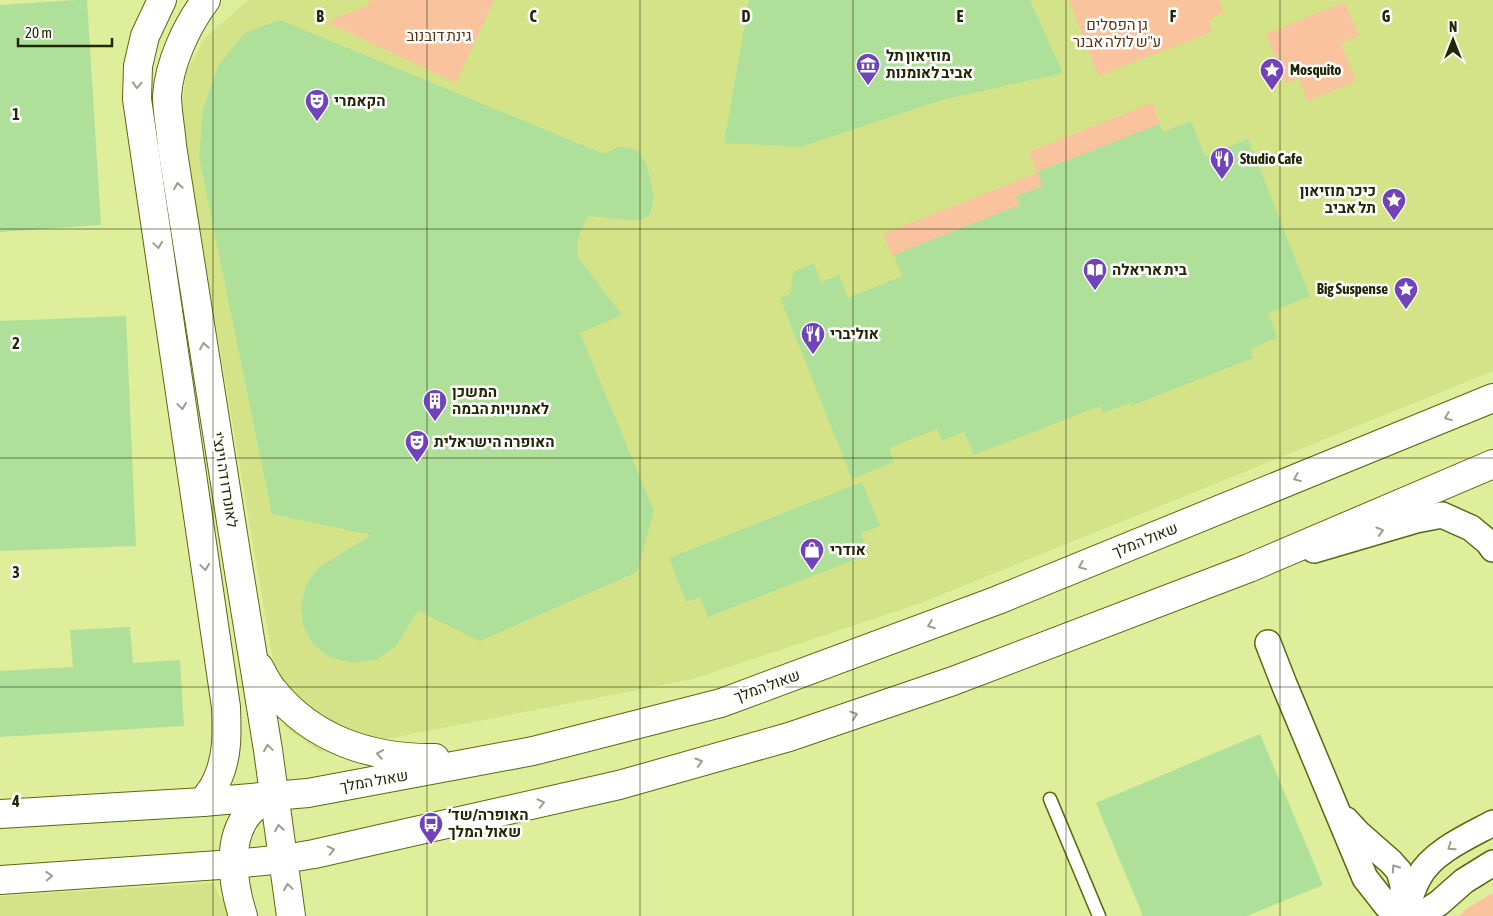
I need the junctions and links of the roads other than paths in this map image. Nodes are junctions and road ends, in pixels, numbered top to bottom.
1 (162, 0) edge
2 (206, 0) edge
3 (1493, 398) edge
4 (1493, 464) edge
5 (1493, 549) edge
6 (1249, 568) junction
7 (1268, 643) dead end
8 (253, 658) junction
9 (533, 751) junction
10 (274, 797) junction
11 (1050, 799) dead end
12 (203, 802) junction
13 (0, 814) edge
14 (1493, 823) edge
15 (284, 859) junction
16 (1493, 863) edge
17 (234, 864) junction
18 (0, 880) edge
19 (1402, 915) edge
20 (243, 916) edge
21 (291, 916) edge
22 (1099, 916) edge

1 -> 12 street
8 -> 2 street, לאונרדו דה וינצ'י
3 -> 9 street, שאול המלך
4 - 6 street
6 -> 5 street
15 -> 6 street
7 - 19 street
9 -> 8 street
10 -> 8 street, לאונרדו דה וינצ'י
9 - 10 street, שאול המלך
10 - 12 street, שאול המלך
15 -> 10 street, לאונרדו דה וינצ'י
10 - 17 street
11 - 22 lane
12 - 13 street, שאול המלך
14 -> 19 street
15 - 17 street
21 -> 15 street, לאונרדו דה וינצ'י
16 - 19 street
18 -> 17 street
17 - 20 street

